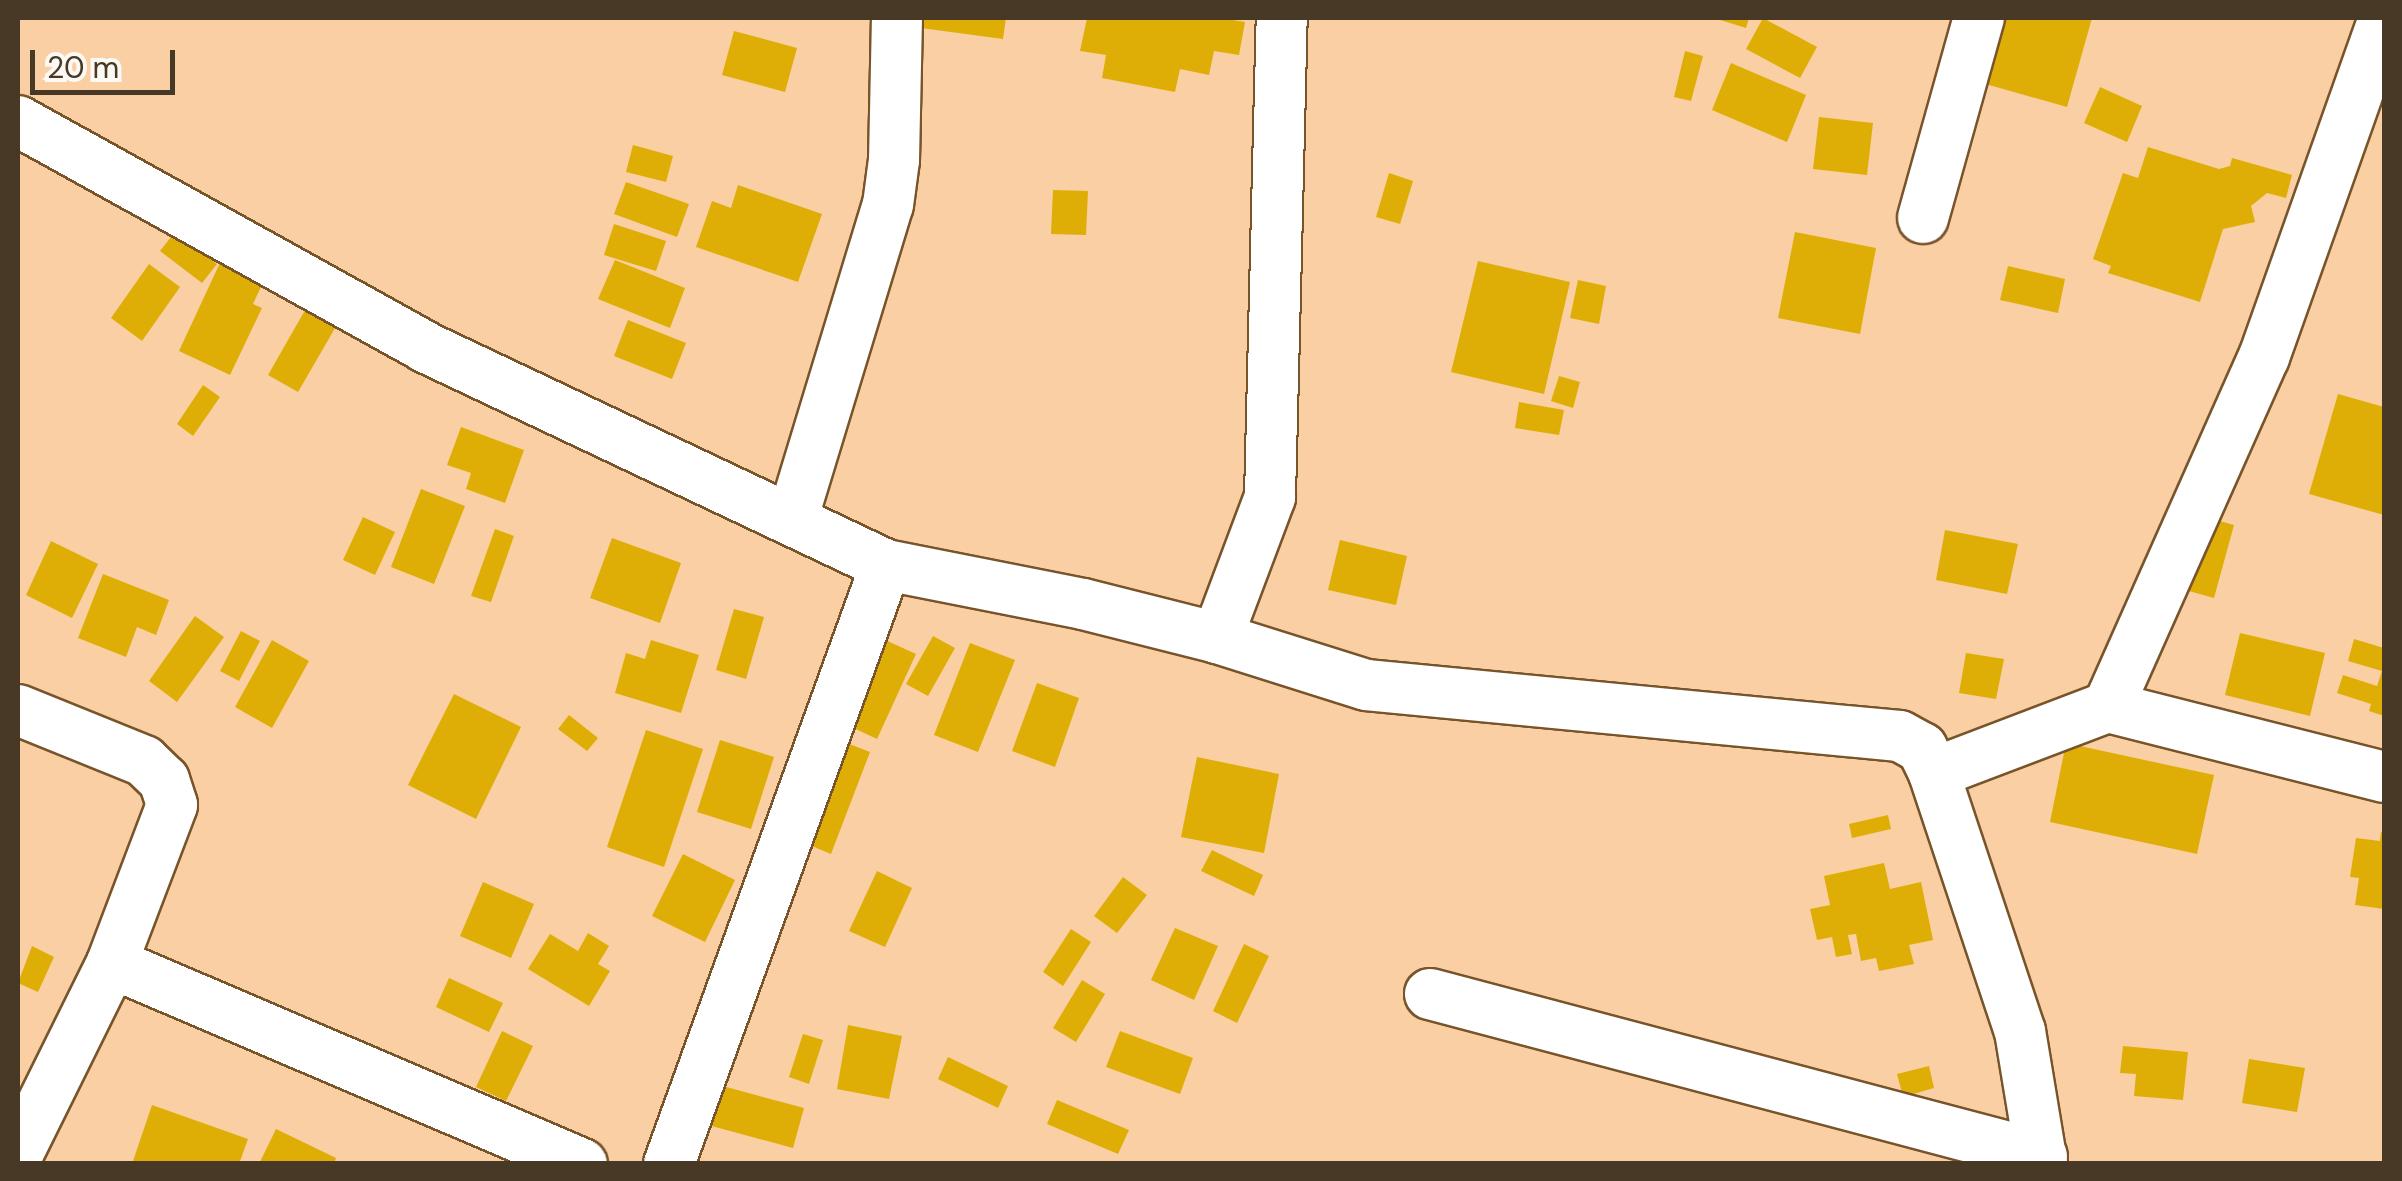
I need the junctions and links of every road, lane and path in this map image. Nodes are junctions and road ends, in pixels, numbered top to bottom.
1 (897, 18) edge
2 (1282, 18) edge
3 (1979, 18) edge
4 (2384, 18) edge
5 (18, 121) edge
6 (1923, 218) dead end
7 (792, 520) junction
8 (886, 565) junction
9 (1217, 638) junction
10 (2108, 706) junction
11 (18, 710) edge
12 (1934, 773) junction
13 (2384, 777) edge
14 (112, 963) junction
15 (1430, 994) dead end
16 (18, 1153) edge
17 (2042, 1160) edge
18 (582, 1164) edge
19 (670, 1164) edge

1 - 7 street
2 - 9 street
3 - 6 street
4 - 10 street
5 - 7 street
7 - 8 street
8 - 9 street
8 - 19 street
9 - 12 street
10 - 12 street
10 - 13 street
11 - 14 street
12 - 17 street
14 - 16 street
14 - 18 street
15 - 17 street

